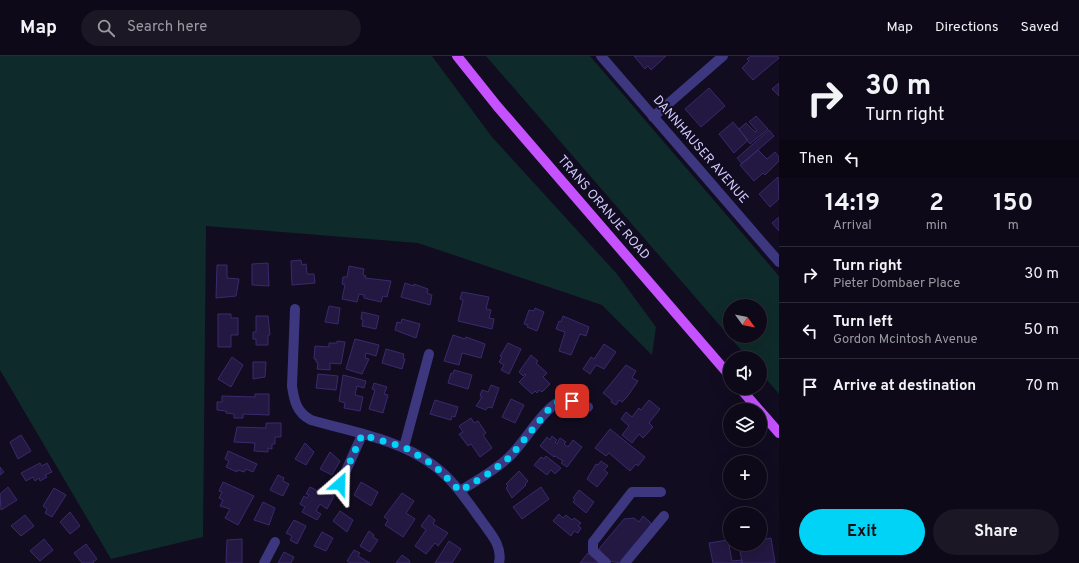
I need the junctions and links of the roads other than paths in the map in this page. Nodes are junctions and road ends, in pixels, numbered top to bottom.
1 (457, 56) edge
2 (600, 56) edge
3 (723, 56) edge
4 (653, 117) junction
5 (779, 262) edge
6 (295, 310) dead end
7 (429, 354) dead end
8 (723, 368) edge
9 (746, 395) edge
10 (752, 403) edge
11 (588, 407) dead end
12 (767, 420) edge
13 (779, 434) edge
14 (362, 435) junction
15 (404, 447) junction
16 (340, 484) dead end
17 (460, 491) junction
18 (661, 492) dead end
19 (664, 516) dead end
20 (275, 542) dead end
21 (264, 563) edge
22 (499, 563) edge
23 (606, 563) edge
24 (625, 563) edge

1 - 8 main road, TRANS ORANJE ROAD
2 - 4 street, DANNHAUSER AVENUE
3 - 4 street
4 - 5 street, DANNHAUSER AVENUE
6 - 14 street
7 - 15 street
9 - 10 main road
11 - 17 street
12 - 13 main road
14 - 15 street
14 - 16 street
15 - 17 street
17 - 22 street
18 - 23 street
19 - 24 street
20 - 21 street

